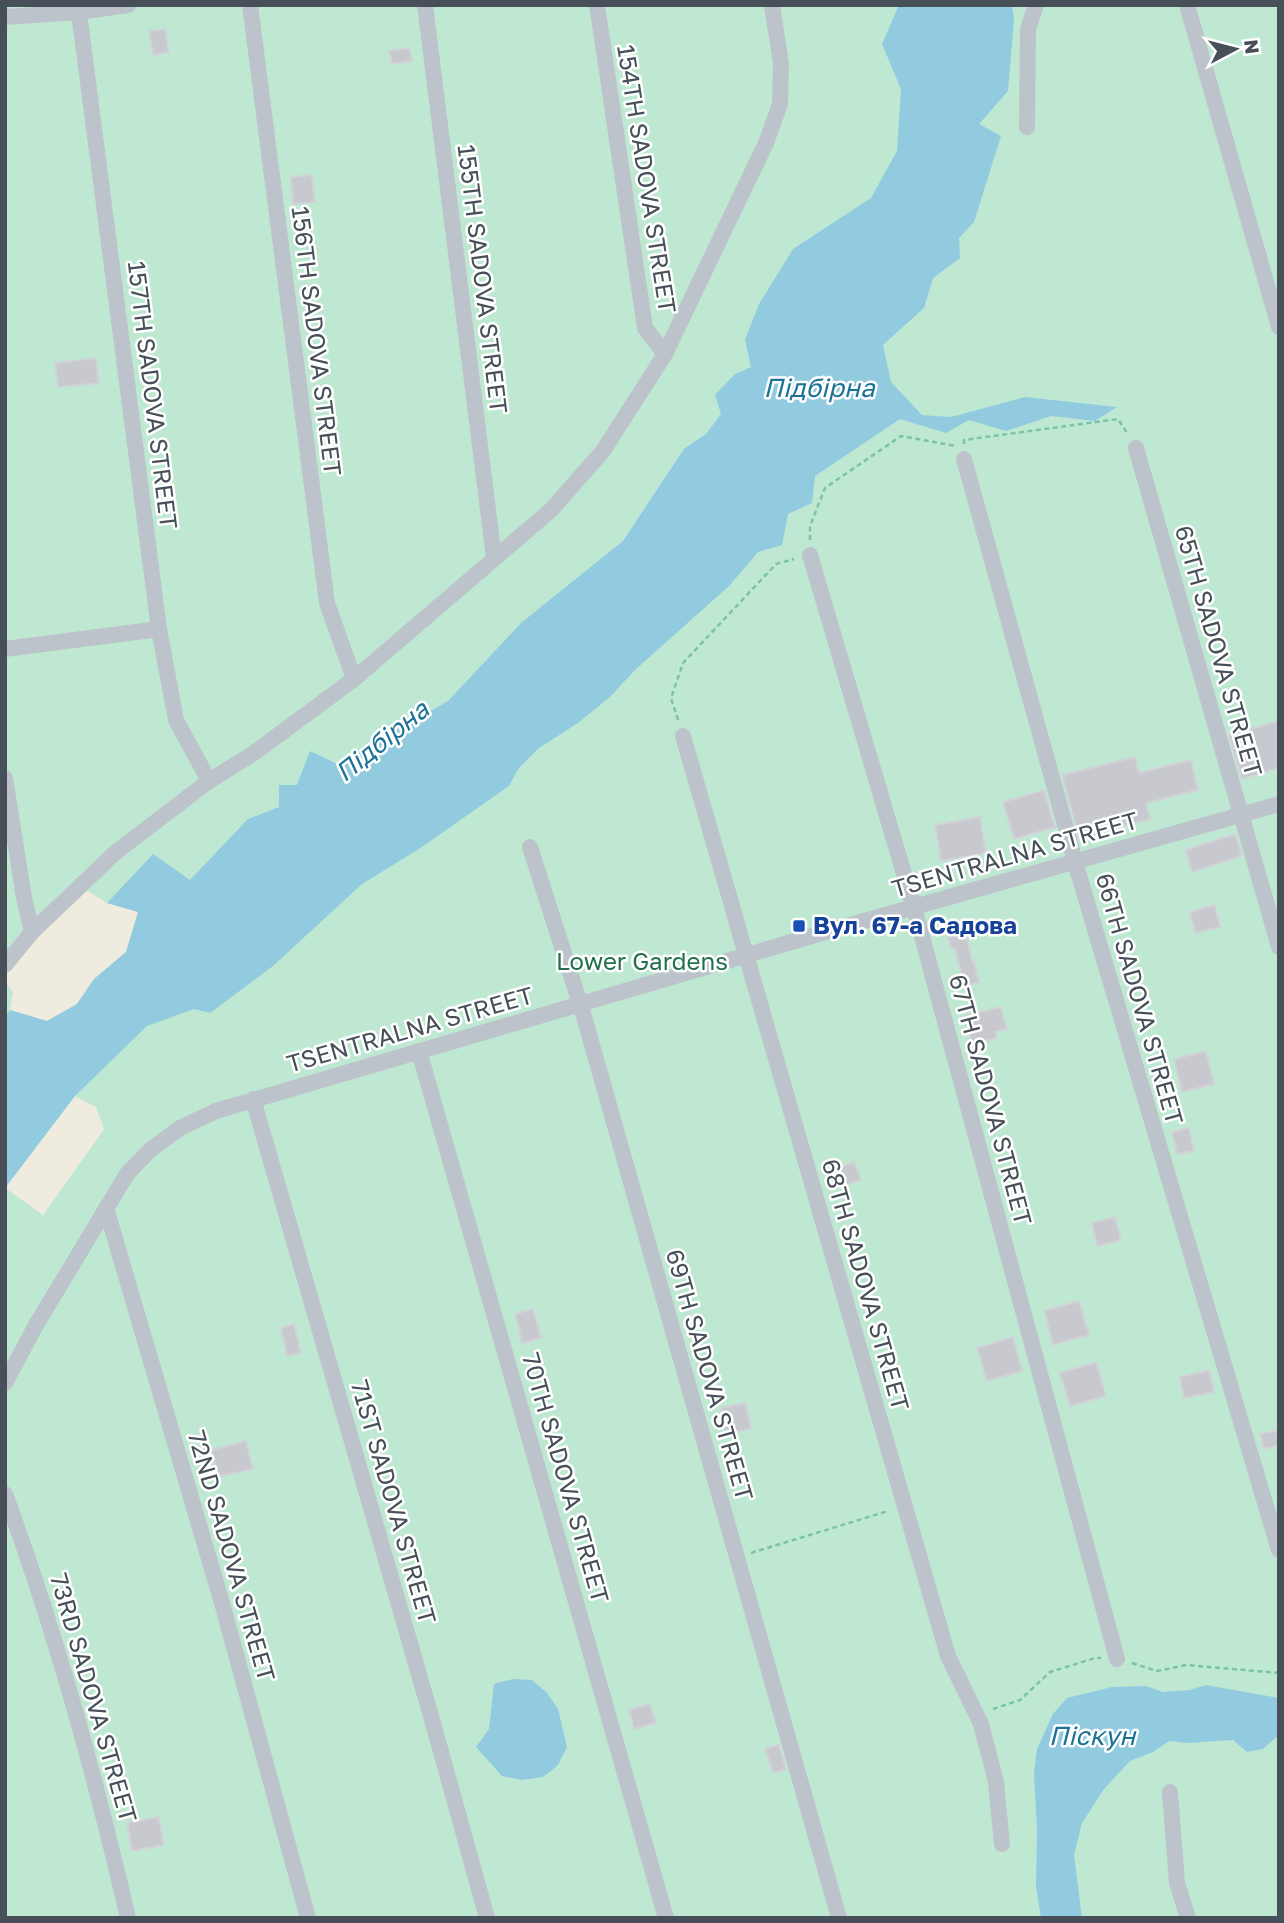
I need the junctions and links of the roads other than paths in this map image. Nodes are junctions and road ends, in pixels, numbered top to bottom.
1 (128, 5) edge
2 (250, 5) edge
3 (425, 5) edge
4 (597, 5) edge
5 (772, 5) edge
6 (1036, 5) edge
7 (1188, 5) edge
8 (78, 9) edge
9 (5, 17) edge
10 (1027, 127) dead end
11 (1279, 327) edge
12 (665, 354) junction
13 (1136, 448) dead end
14 (964, 459) dead end
15 (810, 555) road end
16 (494, 558) junction
17 (159, 629) junction
18 (5, 649) edge
19 (354, 679) junction
20 (683, 736) road end
21 (5, 778) edge
22 (209, 782) junction
23 (1279, 804) edge
24 (1241, 815) junction
25 (530, 847) dead end
26 (1075, 862) junction
27 (914, 907) junction
28 (32, 932) junction
29 (1279, 947) edge
30 (747, 955) junction
31 (5, 965) edge
32 (580, 1004) junction
33 (419, 1051) junction
34 (253, 1099) junction
35 (106, 1209) junction
36 (5, 1383) edge
37 (5, 1494) edge
38 (1279, 1549) edge
39 (1117, 1659) dead end
40 (1170, 1792) dead end
41 (1002, 1844) dead end
42 (128, 1918) edge
43 (308, 1918) edge
44 (487, 1918) edge
45 (666, 1918) edge
46 (839, 1918) edge
47 (1188, 1918) edge

1 - 8 street
2 - 19 street, 156TH SADOVA STREET
3 - 16 street, 155TH SADOVA STREET
4 - 12 street, 154TH SADOVA STREET
5 - 12 street
6 - 10 street
7 - 11 street
8 - 9 street
8 - 17 street, 157TH SADOVA STREET
12 - 16 street
13 - 24 street, 65TH SADOVA STREET
14 - 26 street, 66TH SADOVA STREET
15 - 27 street, 67TH SADOVA STREET
16 - 19 street
17 - 18 street
17 - 22 street, 157TH SADOVA STREET
19 - 22 street
20 - 30 street, 68TH SADOVA STREET
21 - 28 street
22 - 28 street
23 - 24 street, TSENTRALNA STREET
24 - 26 street, TSENTRALNA STREET
24 - 29 street, 65TH SADOVA STREET
25 - 32 street, 69TH SADOVA STREET
26 - 27 street, TSENTRALNA STREET
26 - 38 street, 66TH SADOVA STREET
27 - 30 street, TSENTRALNA STREET
27 - 39 street, 67TH SADOVA STREET
28 - 31 street
30 - 32 street, TSENTRALNA STREET
30 - 41 street, 68TH SADOVA STREET
32 - 33 street, TSENTRALNA STREET
32 - 46 street, 69TH SADOVA STREET
33 - 34 street, TSENTRALNA STREET
33 - 45 street, 70TH SADOVA STREET
34 - 35 street, TSENTRALNA STREET
34 - 44 street, 71ST SADOVA STREET
35 - 36 street, TSENTRALNA STREET
35 - 43 street, 72ND SADOVA STREET
37 - 42 street, 73RD SADOVA STREET
40 - 47 street

